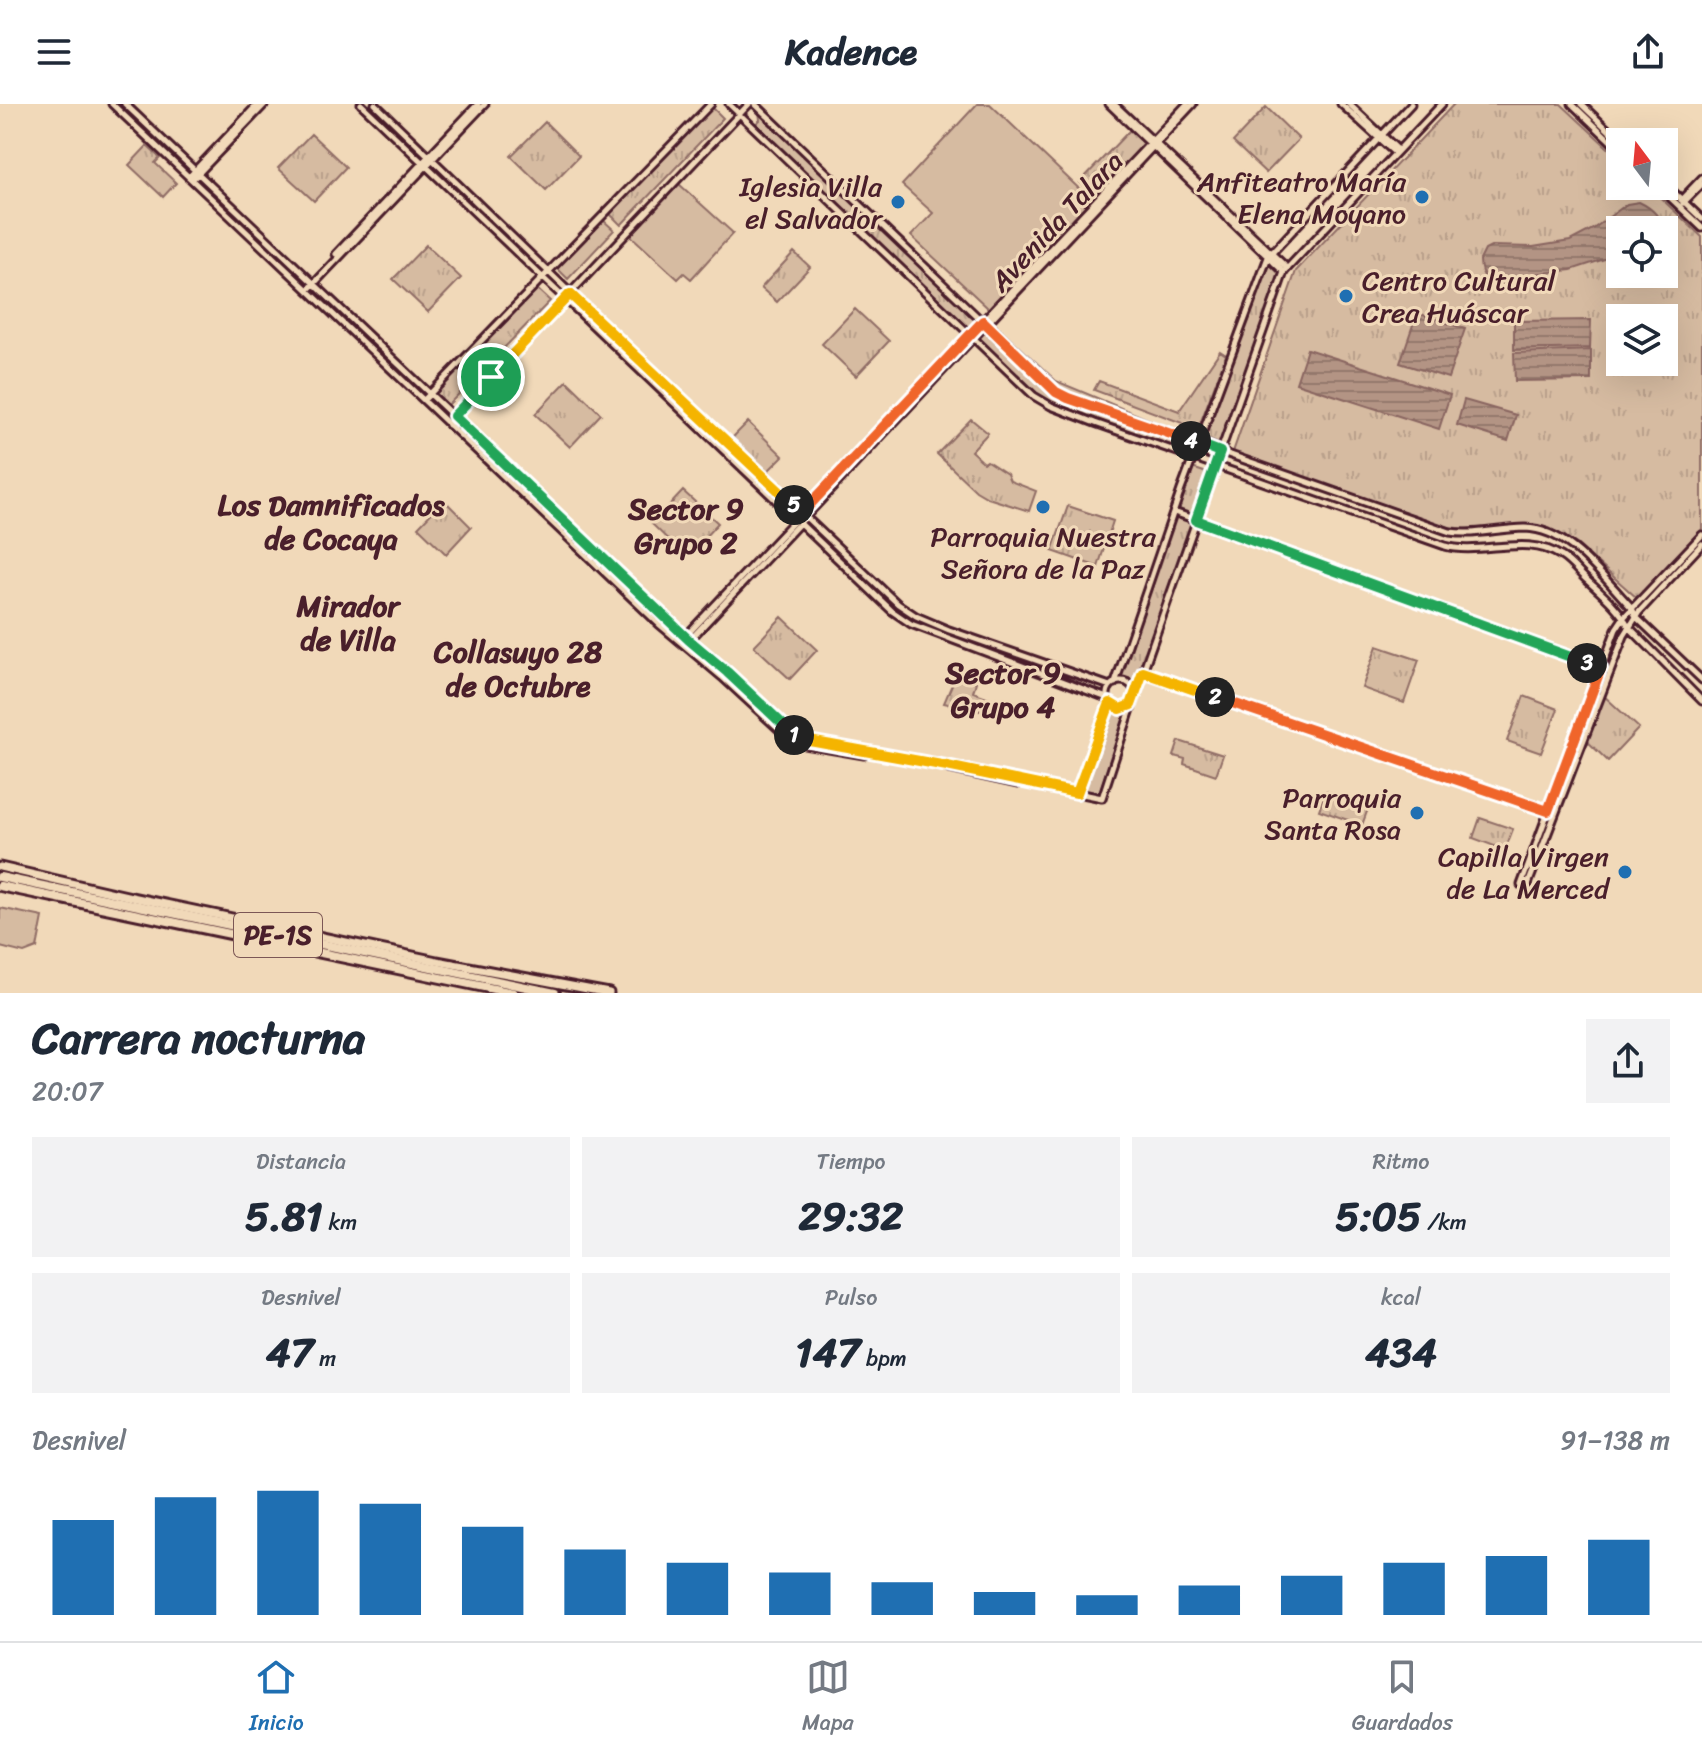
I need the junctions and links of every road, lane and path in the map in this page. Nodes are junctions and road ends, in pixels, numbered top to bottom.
1 (112, 104) edge
2 (125, 104) edge
3 (258, 104) edge
4 (265, 104) edge
5 (361, 104) edge
6 (375, 104) edge
7 (478, 104) edge
8 (485, 104) edge
9 (711, 104) edge
10 (729, 104) edge
11 (752, 104) edge
12 (1111, 104) edge
13 (1190, 104) edge
14 (1341, 104) edge
15 (1349, 104) edge
16 (1411, 104) edge
17 (1442, 104) edge
18 (1572, 104) edge
19 (1581, 104) edge
20 (740, 114) junction
21 (1606, 128) edge
22 (1380, 136) junction
23 (1606, 137) edge
24 (1153, 144) junction
25 (1396, 152) junction
26 (431, 158) junction
27 (425, 164) junction
28 (197, 172) junction
29 (1702, 178) edge
30 (191, 179) junction
31 (1702, 184) edge
32 (1678, 199) edge
33 (1677, 200) edge
34 (1681, 203) junction
35 (1702, 219) edge
36 (1702, 228) edge
37 (1270, 255) junction
38 (1285, 270) junction
39 (548, 272) junction
40 (542, 278) junction
41 (313, 282) junction
42 (306, 289) junction
43 (570, 294) junction
44 (565, 299) junction
45 (985, 322) junction
46 (972, 336) junction
47 (430, 393) junction
48 (424, 400) junction
49 (454, 416) junction
50 (449, 425) junction
51 (1199, 443) junction
52 (1223, 450) junction
53 (1193, 457) junction
54 (1216, 465) junction
55 (1174, 512) junction
56 (804, 514) junction
57 (1196, 520) junction
58 (798, 521) junction
59 (1702, 535) edge
60 (1702, 544) edge
61 (1632, 608) junction
62 (1624, 617) junction
63 (1636, 617) junction
64 (1629, 627) junction
65 (685, 641) junction
66 (1601, 668) junction
67 (1609, 671) junction
68 (1143, 672) junction
69 (1702, 680) edge
70 (1113, 685) junction
71 (1134, 697) junction
72 (1108, 700) junction
73 (1702, 701) edge
74 (1077, 793) junction
75 (1548, 811) junction
76 (0, 867) edge
77 (0, 877) edge
78 (0, 886) edge
79 (513, 993) edge
80 (555, 993) edge
81 (609, 993) edge

1 - 30 street
2 - 28 street
3 - 28 street
4 - 28 street
5 - 27 street
6 - 26 street
7 - 26 street
8 - 26 street
9 - 39 street
10 - 20 street
11 - 20 street
11 - 45 street
12 - 24 street
13 - 24 street, Avenida Talara
14 - 22 street
15 - 22 street
16 - 22 street
17 - 25 street
18 - 23 street
19 - 21 street
20 - 43 street
20 - 46 street
22 - 25 street
22 - 37 street
24 - 37 street
24 - 45 street, Avenida Talara
25 - 38 street
26 - 27 street
26 - 39 street
27 - 40 street
27 - 41 street
28 - 30 street
28 - 41 street
29 - 34 street
30 - 42 street
31 - 34 street
32 - 34 street
33 - 34 street
34 - 35 street
34 - 36 street
37 - 38 street
37 - 51 street
38 - 52 street
39 - 40 street
39 - 43 street
40 - 44 street
40 - 47 street
41 - 42 street
41 - 47 street
42 - 48 street
43 - 44 street
43 - 56 street
44 - 49 street
44 - 58 street
45 - 46 street, Avenida Talara
45 - 51 street
46 - 53 street
46 - 56 street, Avenida Talara
47 - 48 street
47 - 49 street
48 - 50 street
49 - 50 street
49 - 65 street
50 - 65 street
51 - 52 street
51 - 53 street
52 - 54 street
52 - 61 street
53 - 54 street
53 - 55 street
54 - 57 street
54 - 62 street
55 - 57 street
55 - 70 street
56 - 58 street, Avenida Talara
56 - 70 street
57 - 66 street
57 - 68 street
58 - 65 street, Avenida Talara
58 - 72 street
59 - 61 street
60 - 63 street
61 - 62 street
61 - 63 street
62 - 64 street
62 - 66 street
63 - 64 street
63 - 69 street
64 - 67 street
64 - 73 street
65 - 74 street
66 - 67 street
66 - 75 street
67 - 75 street
68 - 71 street
68 - 75 street
70 - 71 street
70 - 72 street
71 - 72 street
71 - 74 street
72 - 74 street
76 - 81 main road
77 - 80 highway, PE-1S
78 - 79 highway, PE-1S

